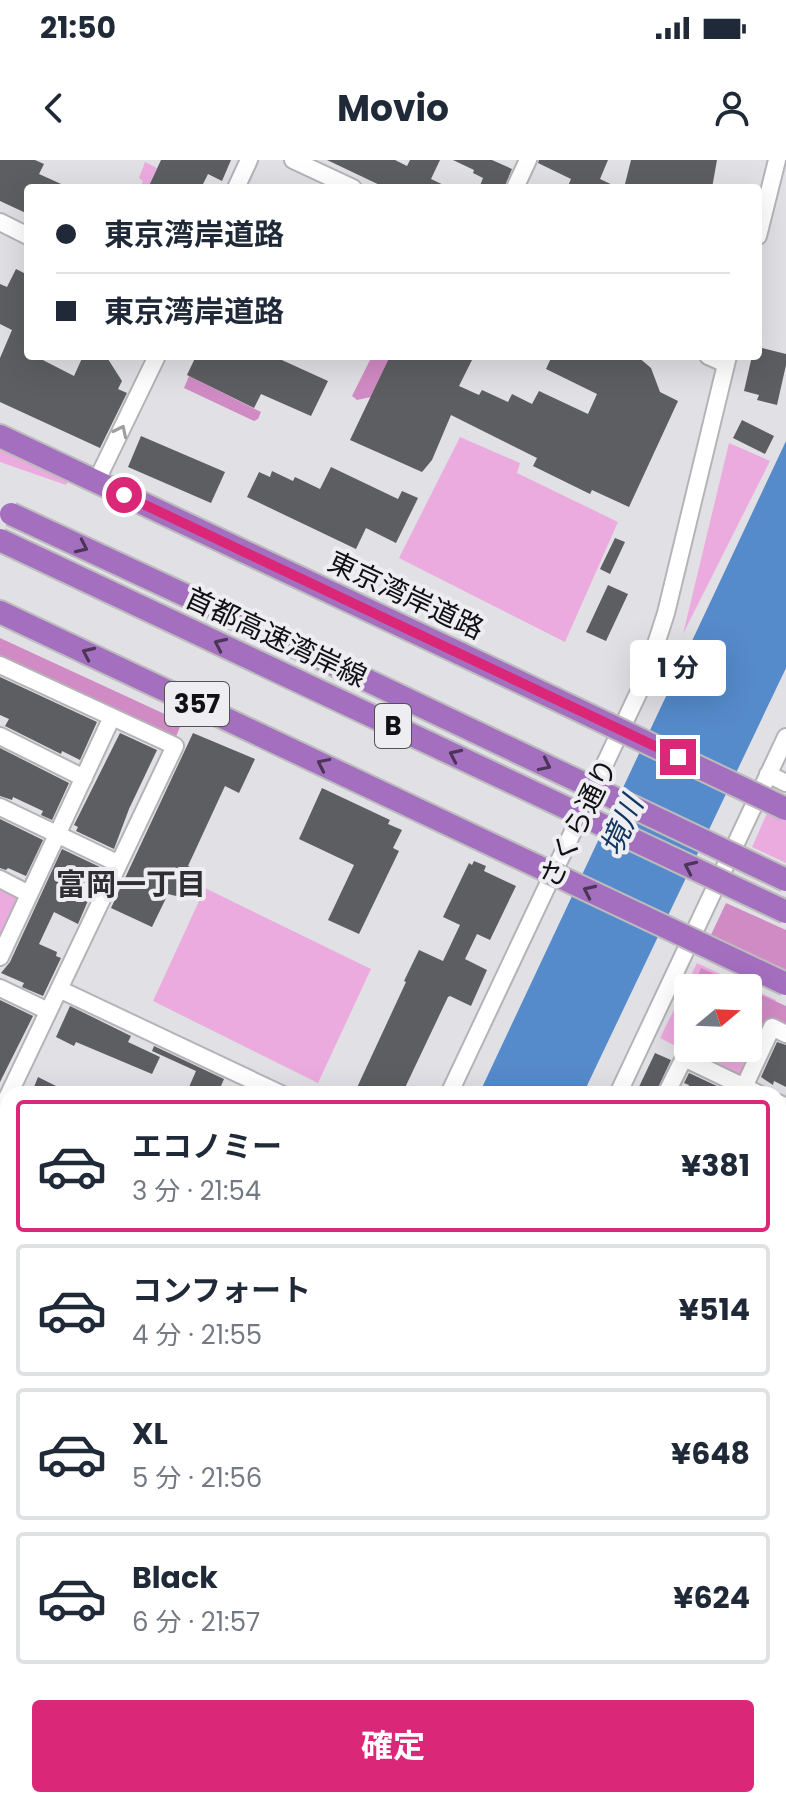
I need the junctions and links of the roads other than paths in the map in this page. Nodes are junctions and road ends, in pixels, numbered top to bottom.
1 (249, 160) edge
2 (293, 160) edge
3 (528, 160) edge
4 (777, 160) edge
5 (238, 184) edge
6 (344, 184) edge
7 (517, 184) edge
8 (762, 220) edge
9 (0, 222) edge
10 (24, 234) edge
11 (155, 360) edge
12 (727, 360) edge
13 (0, 436) edge
14 (96, 482) junction
15 (6, 511) edge
16 (0, 540) edge
17 (0, 612) edge
18 (0, 665) edge
19 (112, 717) junction
20 (0, 736) edge
21 (786, 737) edge
22 (768, 774) junction
23 (84, 778) junction
24 (786, 783) edge
25 (0, 807) edge
26 (786, 809) edge
27 (57, 834) junction
28 (117, 863) junction
29 (0, 879) edge
30 (786, 880) edge
31 (29, 894) junction
32 (786, 912) edge
33 (0, 957) edge
34 (786, 984) edge
35 (0, 988) edge
36 (59, 989) junction
37 (48, 1011) junction
38 (786, 1034) edge
39 (12, 1086) edge
40 (264, 1086) edge
41 (453, 1086) edge
42 (622, 1086) edge
43 (670, 1086) edge
44 (743, 1086) edge
45 (752, 1086) edge

1 - 5 street
2 - 6 street
3 - 7 street
4 - 8 street
9 - 10 street
14 -> 11 street
12 - 41 street, さくら通り
13 - 14 highway, 東京湾岸道路
14 - 26 highway, 東京湾岸道路, bridge
15 -> 30 highway, 首都高速湾岸線 / B, bridge
32 -> 16 highway, 首都高速湾岸線 / B, bridge
34 -> 17 highway, 357, bridge
18 - 19 street
19 - 23 street
19 - 28 street
20 - 23 street
21 - 22 street
22 - 24 street
22 - 42 street
23 - 27 street
25 - 27 street
27 - 28 street
27 - 31 street
28 - 36 street
29 - 31 street
31 - 33 street
35 - 37 street
36 - 37 street
36 - 40 street
37 - 39 street
38 - 45 street
43 - 44 street

